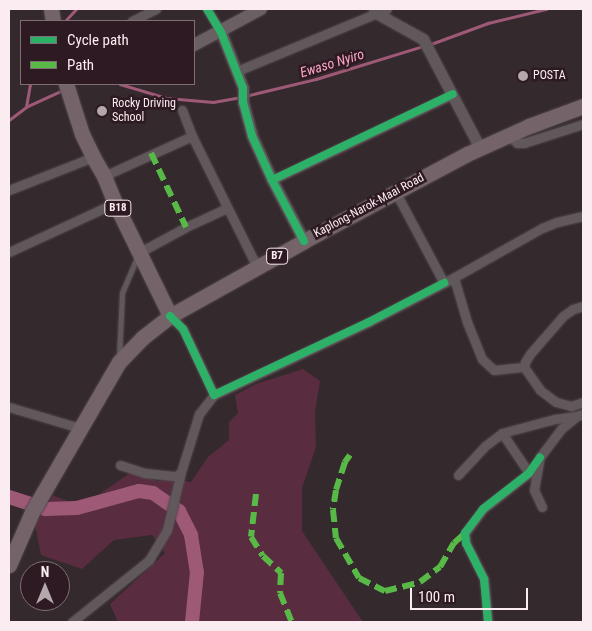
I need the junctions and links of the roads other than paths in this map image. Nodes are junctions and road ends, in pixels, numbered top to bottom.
1 (156, 9) edge
2 (208, 9) edge
3 (261, 9) edge
4 (379, 10) edge
5 (134, 20) edge
6 (221, 32) junction
7 (195, 45) edge
8 (237, 71) junction
9 (68, 89) edge
10 (453, 94) junction
11 (583, 106) edge
12 (182, 110) dead end
13 (583, 124) edge
14 (508, 135) junction
15 (192, 136) junction
16 (480, 148) junction
17 (93, 157) junction
18 (104, 176) junction
19 (272, 180) junction
20 (9, 190) edge
21 (395, 191) junction
22 (115, 203) junction
23 (227, 208) junction
24 (583, 216) edge
25 (304, 241) junction
26 (9, 252) edge
27 (140, 252) junction
28 (257, 267) junction
29 (454, 278) junction
30 (444, 283) junction
31 (583, 306) edge
32 (170, 316) junction
33 (119, 362) junction
34 (524, 367) junction
35 (214, 395) junction
36 (583, 402) edge
37 (9, 408) edge
38 (580, 415) edge
39 (80, 428) junction
40 (502, 434) junction
41 (540, 457) junction
42 (120, 465) dead end
43 (181, 472) junction
44 (529, 473) junction
45 (458, 475) dead end
46 (542, 506) dead end
47 (9, 565) edge
48 (72, 622) edge
49 (488, 622) edge

1 - 5 street
2 - 6 street
3 - 6 main road
4 - 8 street
4 - 10 street
6 - 7 main road
6 - 8 street
8 - 19 street
9 - 17 highway, B18
10 - 16 street
10 - 19 street
11 - 14 highway, Kaplong-Narok-Maai Road / B7
12 - 15 street
13 - 14 street
14 - 16 highway, Kaplong-Narok-Maai Road / B7
15 - 18 street
15 - 23 street
16 - 21 highway, Kaplong-Narok-Maai Road / B7
17 - 18 highway, B18
17 - 20 street
18 - 22 highway, B18
19 - 25 street
21 - 25 highway, Kaplong-Narok-Maai Road / B7
21 - 30 street
22 - 26 street
22 - 27 highway, B18
23 - 27 street
23 - 28 street
24 - 29 street
25 - 28 highway, Kaplong-Narok-Maai Road / B7
27 - 32 highway, B18
27 - 33 lane
28 - 32 highway, Kaplong-Narok-Maai Road / B7
29 - 30 street
29 - 34 street
30 - 35 street
31 - 34 street
32 - 33 highway, Kaplong-Narok-Maai Road / B7
32 - 35 street
33 - 39 highway, Kaplong-Narok-Maai Road / B7
34 - 36 street
35 - 43 street
37 - 39 street
38 - 40 street
38 - 41 street
39 - 47 highway, Kaplong-Narok-Maai Road / B7
40 - 44 street
40 - 45 street
41 - 44 street
41 - 46 street
42 - 43 street
43 - 48 street
44 - 49 street

